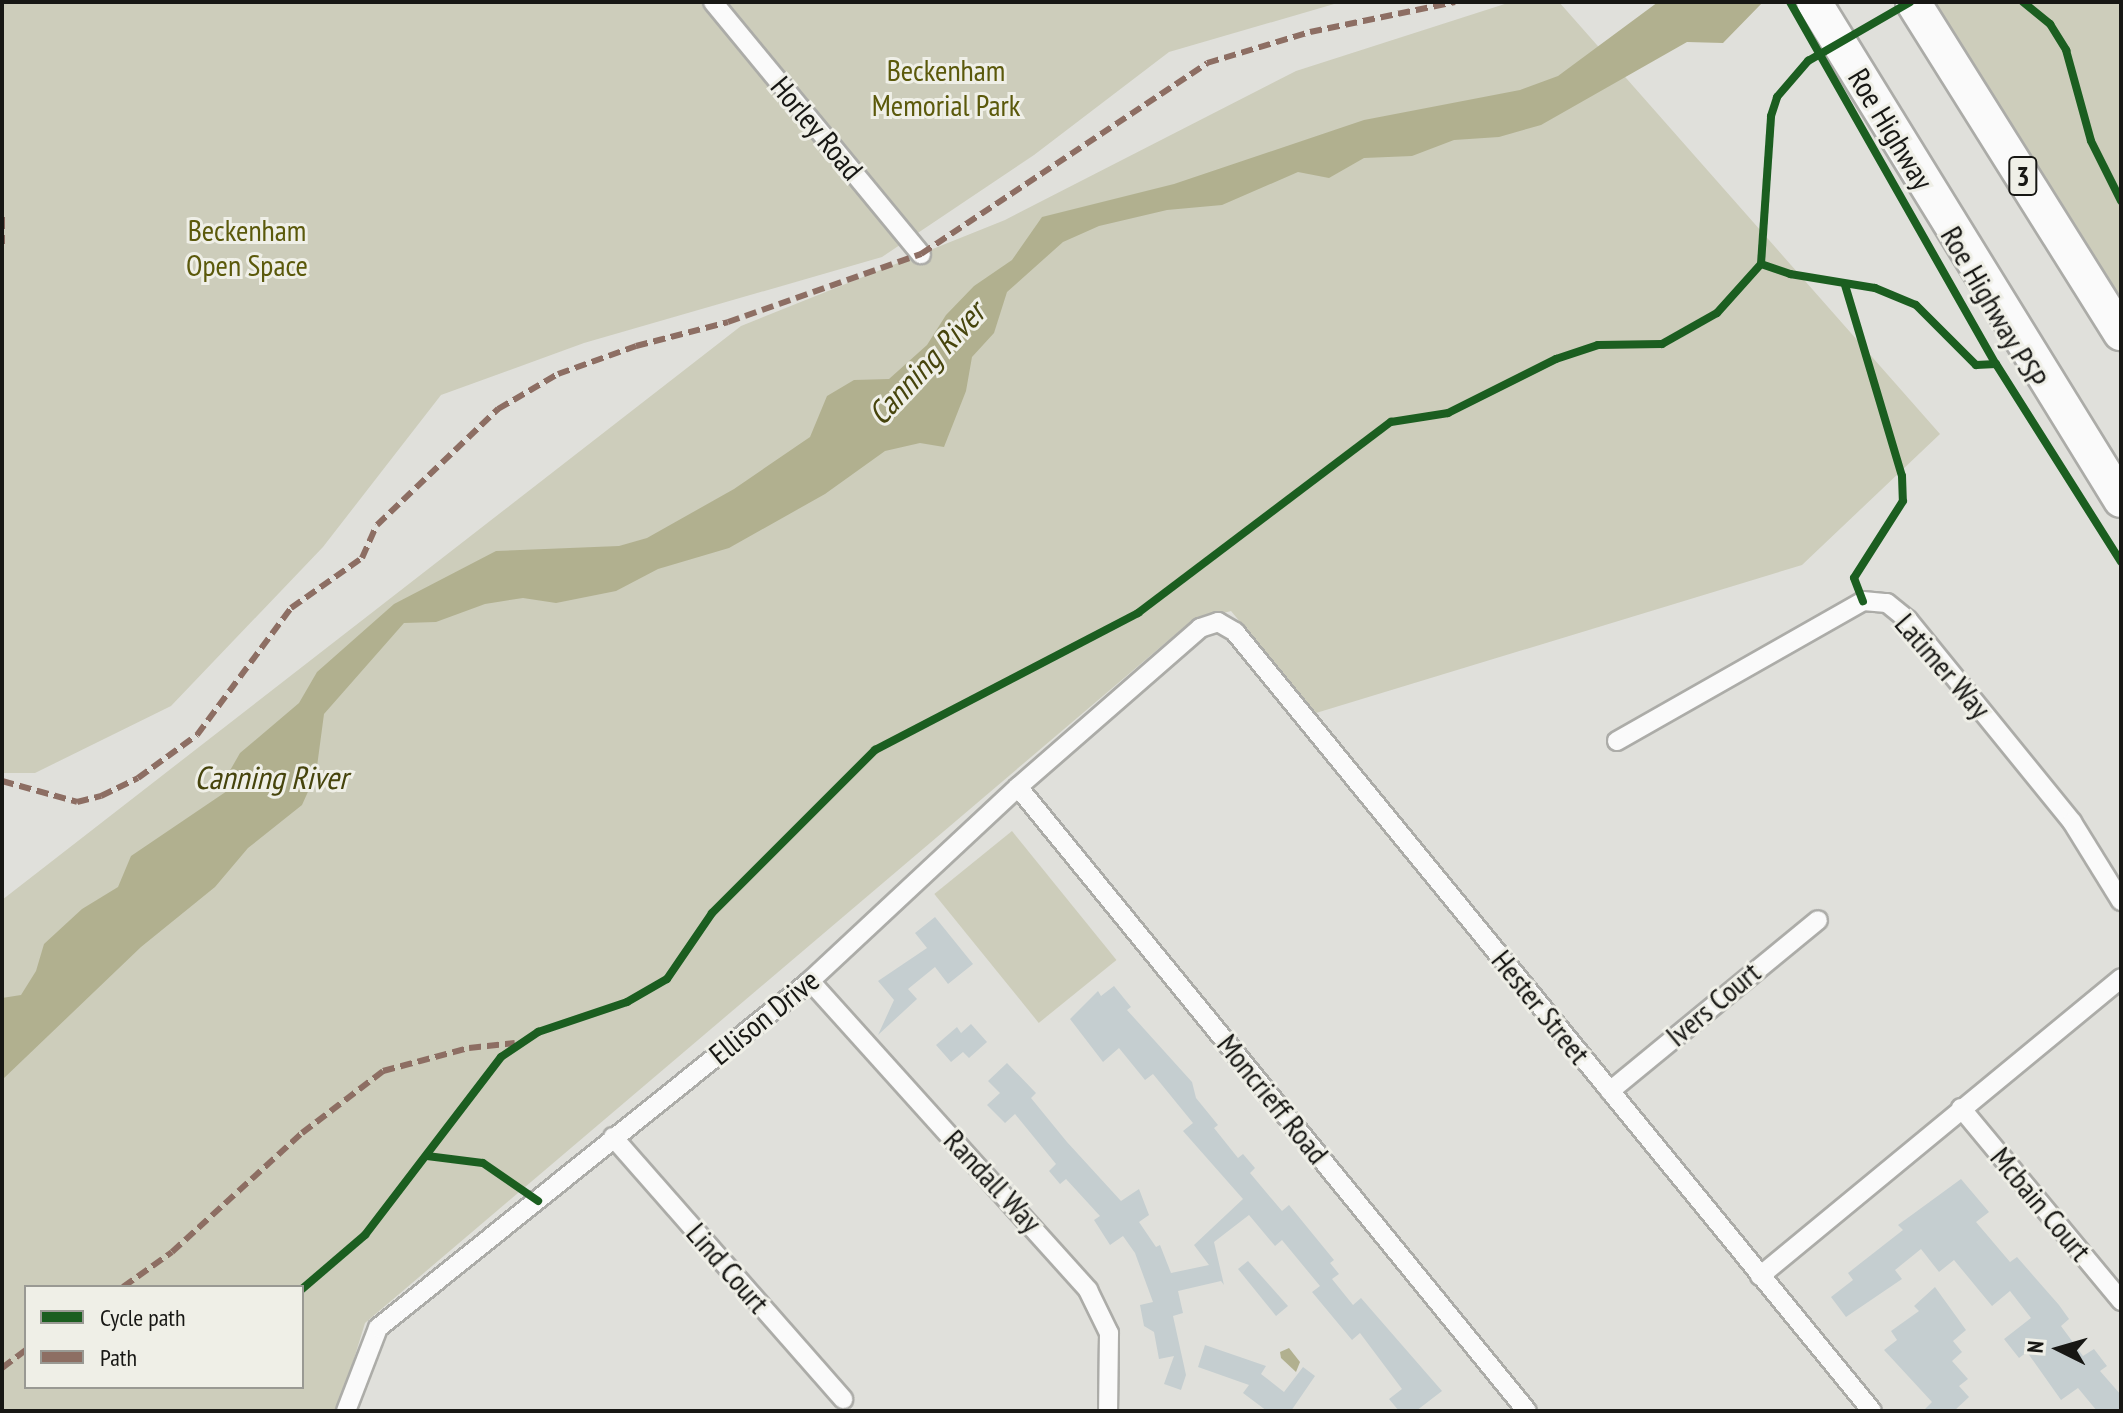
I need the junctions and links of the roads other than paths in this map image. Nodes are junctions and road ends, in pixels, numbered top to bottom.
1 (713, 2) edge
2 (1814, 2) edge
3 (1918, 11) edge
4 (921, 254) dead end
5 (2121, 333) edge
6 (2121, 500) edge
7 (1200, 628) joint
8 (1617, 741) dead end
9 (1018, 787) junction
10 (2121, 901) edge
11 (1818, 920) dead end
12 (2121, 978) edge
13 (810, 981) junction
14 (1610, 1091) junction
15 (1961, 1108) junction
16 (613, 1137) junction
17 (1760, 1276) junction
18 (2121, 1301) edge
19 (843, 1399) dead end
20 (1111, 1410) edge
21 (346, 1411) edge
22 (1527, 1411) edge
23 (1872, 1411) edge

1 - 4 street, Horley Road
2 - 6 highway, Roe Highway
3 - 5 highway, 3
7 - 9 street, Ellison Drive
7 - 14 street, Hester Street
8 - 10 street, Latimer Way
9 - 13 street, Ellison Drive
9 - 22 street, Moncrieff Road
11 - 14 street, Ivers Court
12 - 15 street
13 - 16 street, Ellison Drive
13 - 20 street, Randall Way
14 - 17 street, Hester Street
15 - 17 street
15 - 18 street, Mcbain Court
16 - 19 street, Lind Court
16 - 21 street, Ellison Drive
17 - 23 street, Hester Street

